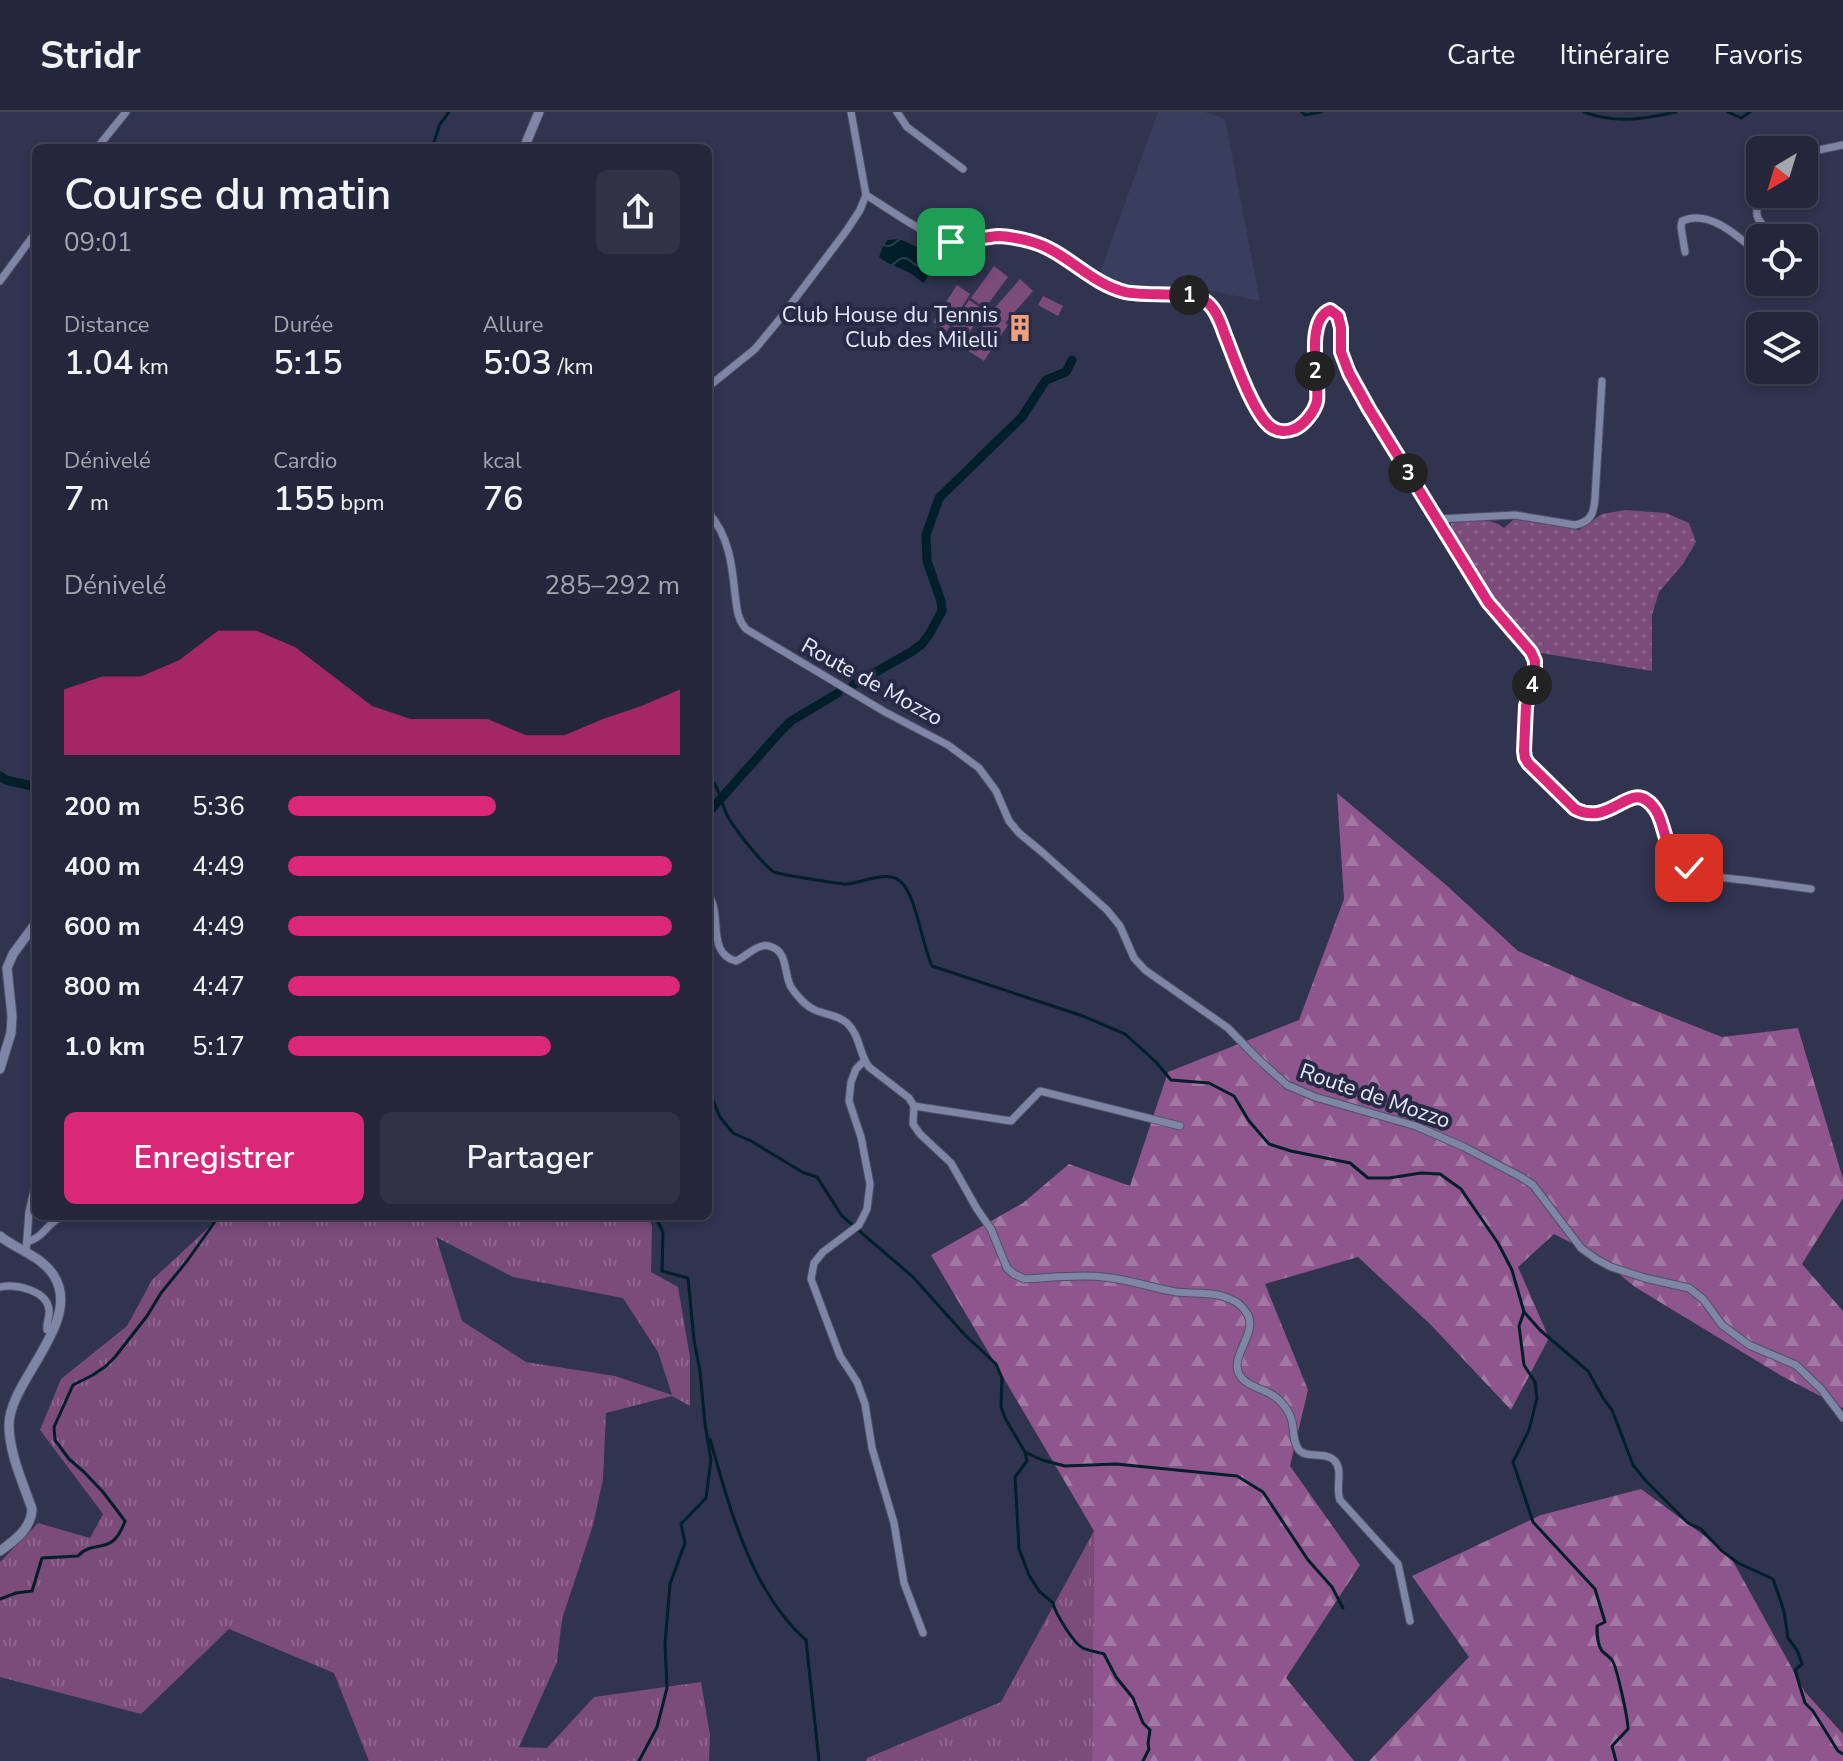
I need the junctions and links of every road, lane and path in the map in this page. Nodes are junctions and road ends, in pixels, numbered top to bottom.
1 (126, 112) edge
2 (539, 112) edge
3 (851, 112) edge
4 (897, 112) edge
5 (100, 144) edge
6 (526, 144) edge
7 (1843, 145) edge
8 (1818, 150) edge
9 (963, 169) dead end
10 (866, 195) junction
11 (32, 237) edge
12 (1746, 243) edge
13 (1685, 252) dead end
14 (0, 281) edge
15 (1602, 381) dead end
16 (712, 384) edge
17 (712, 517) edge
18 (1438, 519) junction
19 (1811, 889) dead end
20 (712, 903) edge
21 (32, 928) edge
22 (3, 969) edge
23 (864, 1061) junction
24 (0, 1069) edge
25 (914, 1106) junction
26 (1180, 1126) dead end
27 (32, 1199) edge
28 (53, 1220) edge
29 (0, 1236) edge
30 (26, 1247) junction
31 (0, 1287) edge
32 (53, 1332) junction
33 (1843, 1418) edge
34 (0, 1551) edge
35 (1410, 1621) dead end
36 (923, 1633) dead end

1 - 5 street
2 - 6 street
3 - 10 street
4 - 9 street
7 - 8 street
10 - 16 street
10 - 18 street
11 - 14 street
12 - 13 street
15 - 18 street
17 - 33 street, Route de Mozzo
18 - 19 street
20 - 23 street
21 - 22 street
22 - 24 street
23 - 25 street
23 - 36 street
25 - 26 street
25 - 35 street
27 - 30 street
28 - 30 street
29 - 30 street
30 - 32 street
31 - 32 street
32 - 34 street

